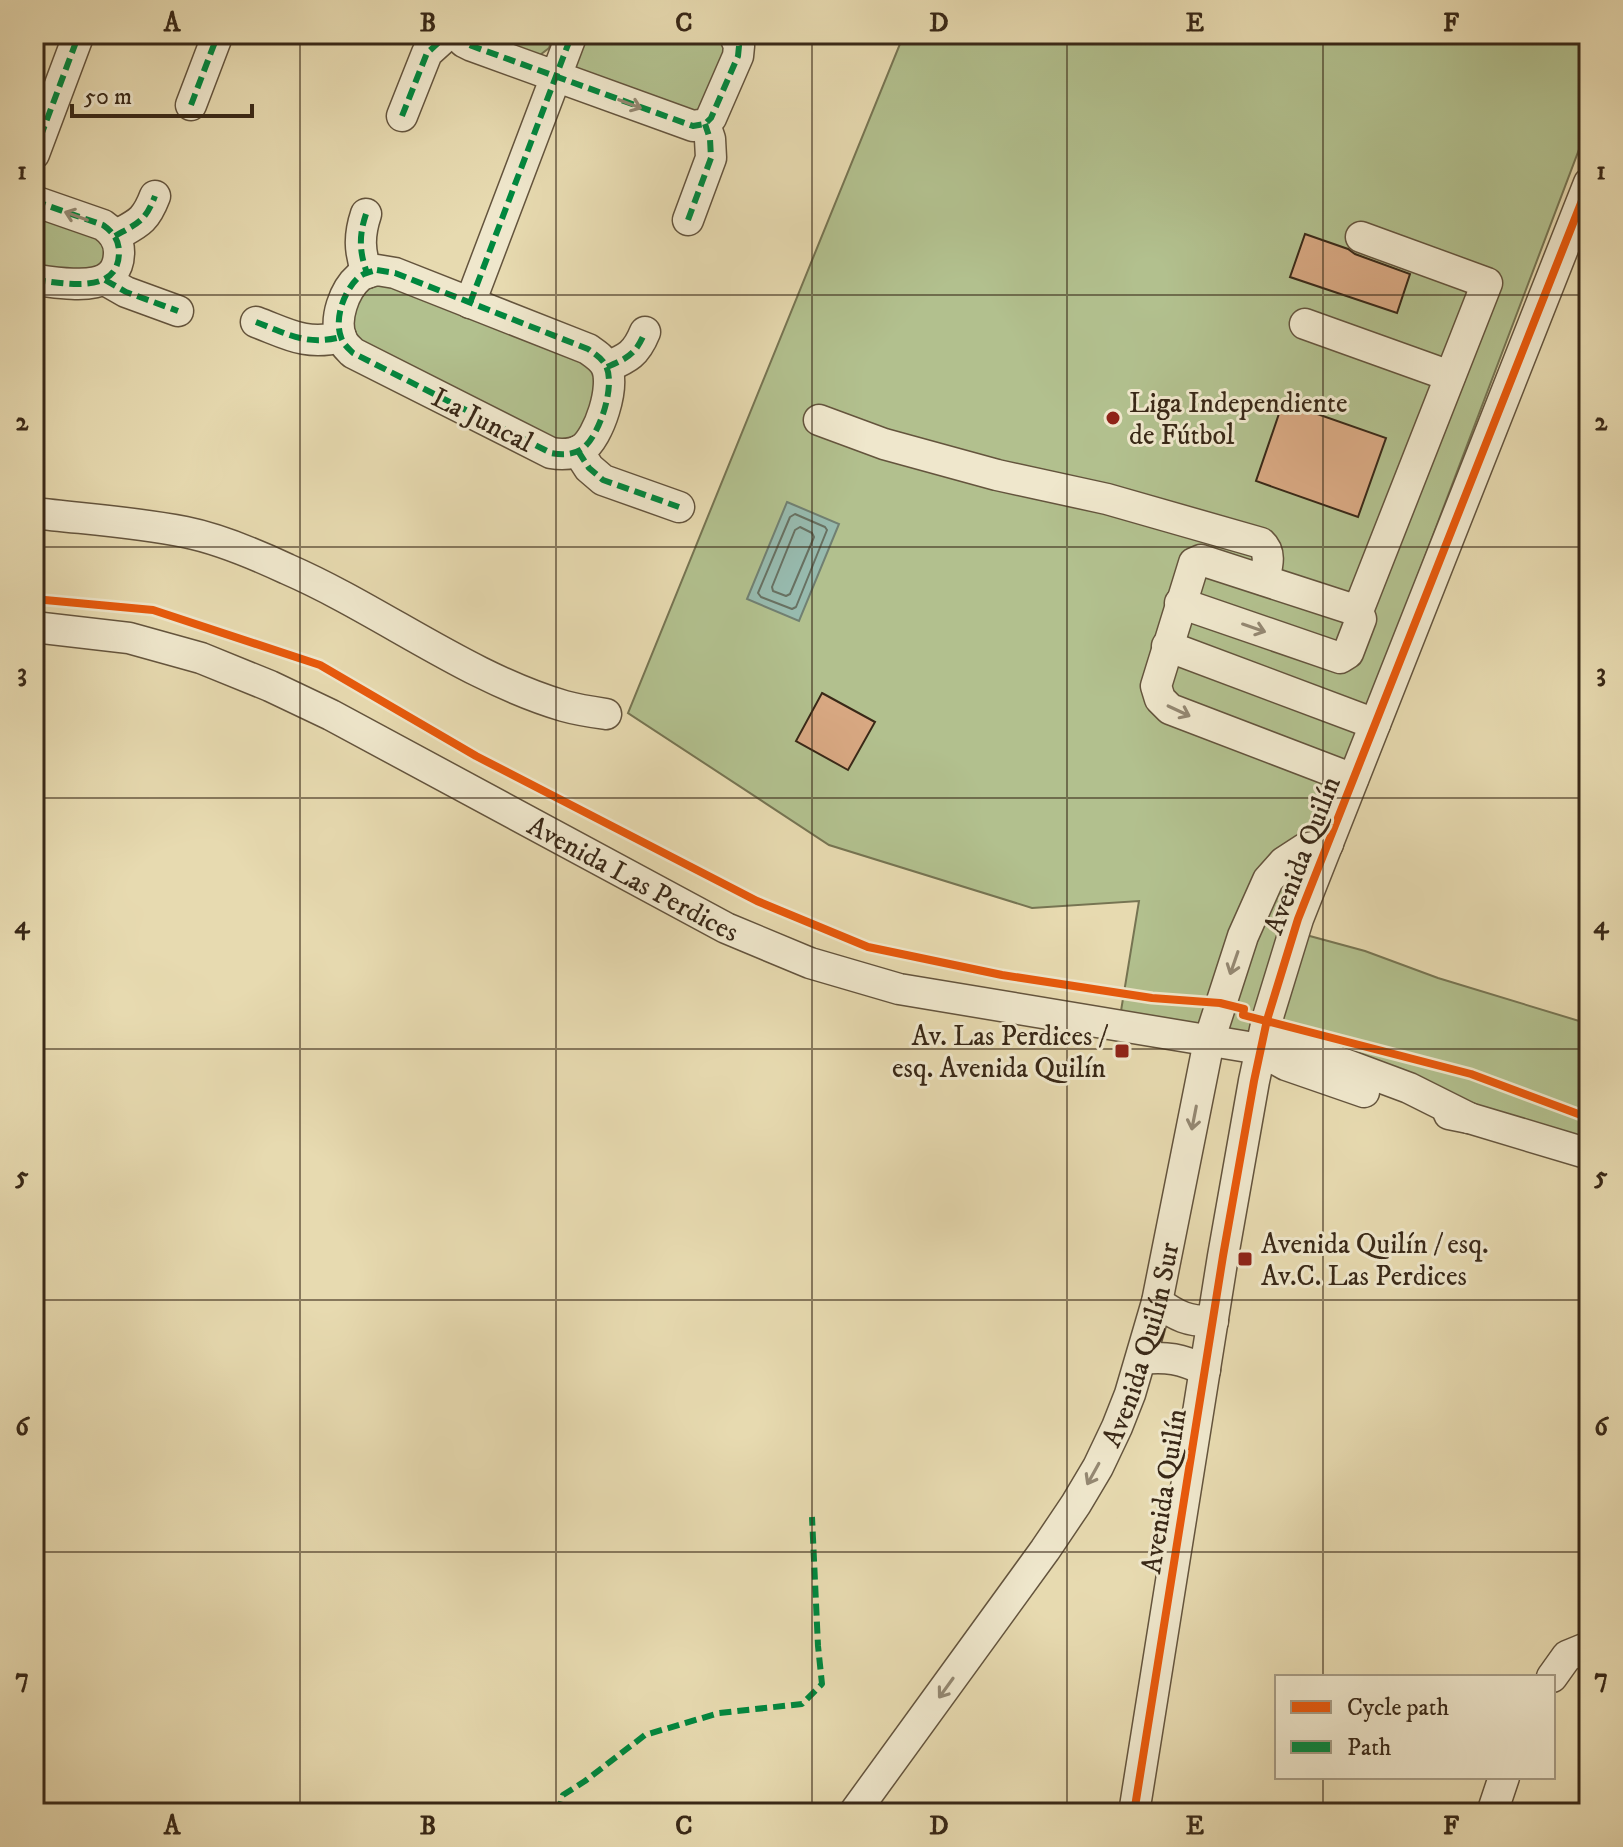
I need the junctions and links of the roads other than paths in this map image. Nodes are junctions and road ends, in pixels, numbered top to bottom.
1 (79, 34) edge
2 (218, 34) edge
3 (448, 34) edge
4 (456, 34) edge
5 (572, 34) edge
6 (734, 34) edge
7 (557, 77) junction
8 (191, 105) dead end
9 (402, 116) dead end
10 (705, 124) junction
11 (34, 154) edge
12 (1589, 183) edge
13 (155, 196) dead end
14 (34, 201) edge
15 (366, 214) dead end
16 (688, 220) dead end
17 (115, 236) junction
18 (1361, 237) dead end
19 (367, 273) junction
20 (34, 280) edge
21 (105, 280) junction
22 (470, 303) junction
23 (178, 311) dead end
24 (256, 322) dead end
25 (1305, 324) dead end
26 (645, 332) dead end
27 (341, 337) junction
28 (607, 367) junction
29 (1450, 376) junction
30 (819, 420) dead end
31 (578, 451) junction
32 (679, 507) dead end
33 (34, 513) edge
34 (1264, 580) junction
35 (1180, 603) junction
36 (1358, 611) junction
37 (34, 627) edge
38 (1167, 646) junction
39 (606, 714) dead end
40 (1375, 724) junction
41 (1353, 779) junction
42 (1328, 844) junction
43 (1209, 1041) junction
44 (1260, 1049) junction
45 (1589, 1154) edge
46 (1157, 1302) junction
47 (1213, 1321) junction
48 (1141, 1359) junction
49 (1205, 1370) junction
50 (1589, 1647) edge
51 (1553, 1675) edge
52 (1503, 1779) edge
53 (854, 1813) edge
54 (1134, 1813) edge
55 (1492, 1813) edge

1 - 11 street
2 - 8 street
3 - 9 street
4 - 7 street
5 - 7 street
6 - 10 street
7 -> 10 street
7 - 22 street
10 - 16 street
12 - 40 street, Avenida Quilín
13 - 17 street
17 -> 14 street
15 - 19 street
17 - 21 street
18 - 29 street
19 - 22 street
19 - 27 street
20 - 21 street
21 - 23 street
22 - 28 street
24 - 27 street
25 - 29 street
26 - 28 street
27 - 31 street, La Juncal
28 - 31 street
29 - 36 street
30 - 34 street
31 - 32 street
33 - 39 street
34 - 35 street
34 - 36 street
35 -> 36 street
35 - 38 street
37 - 43 street, Avenida Las Perdices
38 - 40 street
38 -> 41 street
40 - 41 street, Avenida Quilín
41 - 42 street, Avenida Quilín
42 -> 43 street, Avenida Quilín Sur
42 - 44 street, Avenida Quilín
43 - 44 street, Avenida Las Perdices
43 -> 46 street, Avenida Quilín Sur
44 - 45 street, Avenida Las Perdices
44 - 47 street, Avenida Quilín
46 - 47 street
46 - 48 street, Avenida Quilín Sur
47 - 49 street, Avenida Quilín
48 - 49 street
48 -> 53 street, Avenida Quilín Sur
49 - 54 street, Avenida Quilín
50 - 51 street
52 - 55 street

